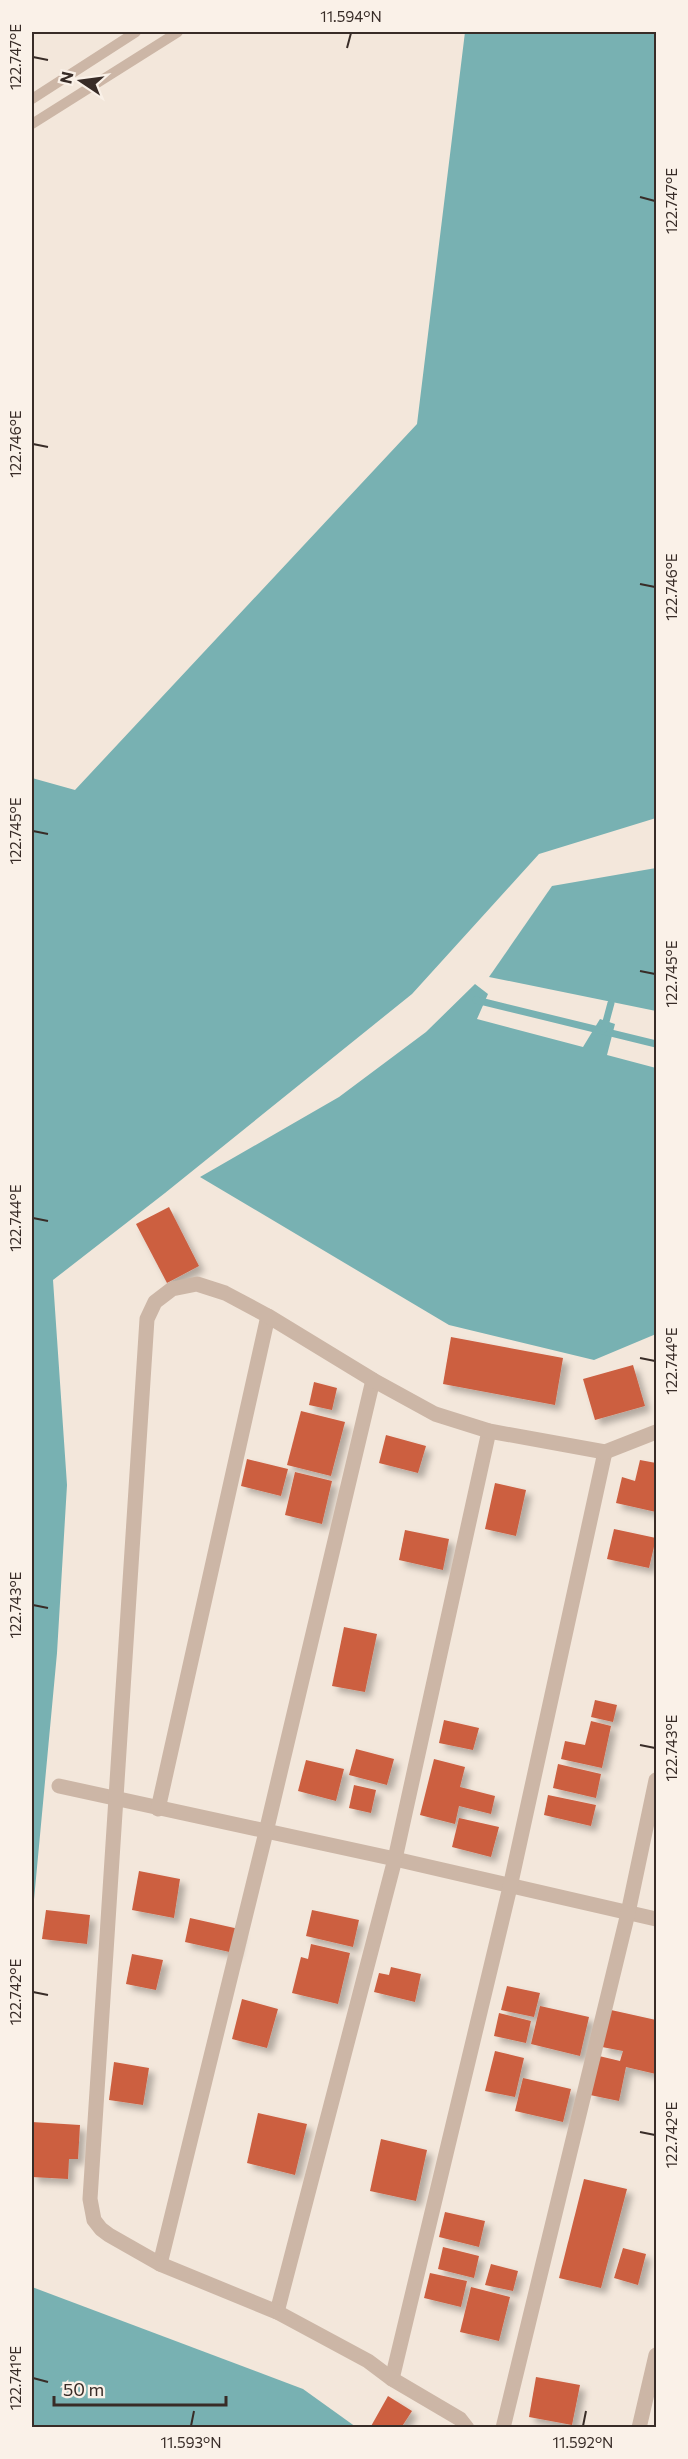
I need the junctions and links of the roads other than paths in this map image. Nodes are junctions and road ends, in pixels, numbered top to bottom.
1 (136, 32) edge
2 (178, 32) edge
3 (32, 99) edge
4 (32, 124) edge
5 (268, 1316) junction
6 (373, 1380) junction
7 (489, 1431) junction
8 (657, 1432) edge
9 (605, 1452) junction
10 (657, 1780) edge
11 (59, 1786) dead end
12 (115, 1799) junction
13 (158, 1809) junction
14 (266, 1832) junction
15 (395, 1859) junction
16 (510, 1887) junction
17 (628, 1913) junction
18 (657, 1919) edge
19 (160, 2264) junction
20 (277, 2313) junction
21 (657, 2355) edge
22 (392, 2379) junction
23 (467, 2427) edge
24 (503, 2427) edge
25 (639, 2427) edge

1 - 3 lane
2 - 4 lane
5 - 6 street
5 - 12 street
5 - 13 street
6 - 7 street
6 - 14 street
7 - 9 street
7 - 15 street
8 - 9 street
9 - 16 street
10 - 17 street
11 - 12 street
12 - 13 street
12 - 19 street
13 - 14 street
14 - 15 street
14 - 19 street
15 - 16 street
15 - 20 street
16 - 17 street
16 - 22 street
17 - 18 street
17 - 24 street
19 - 20 street
20 - 22 street
21 - 25 street
22 - 23 street

